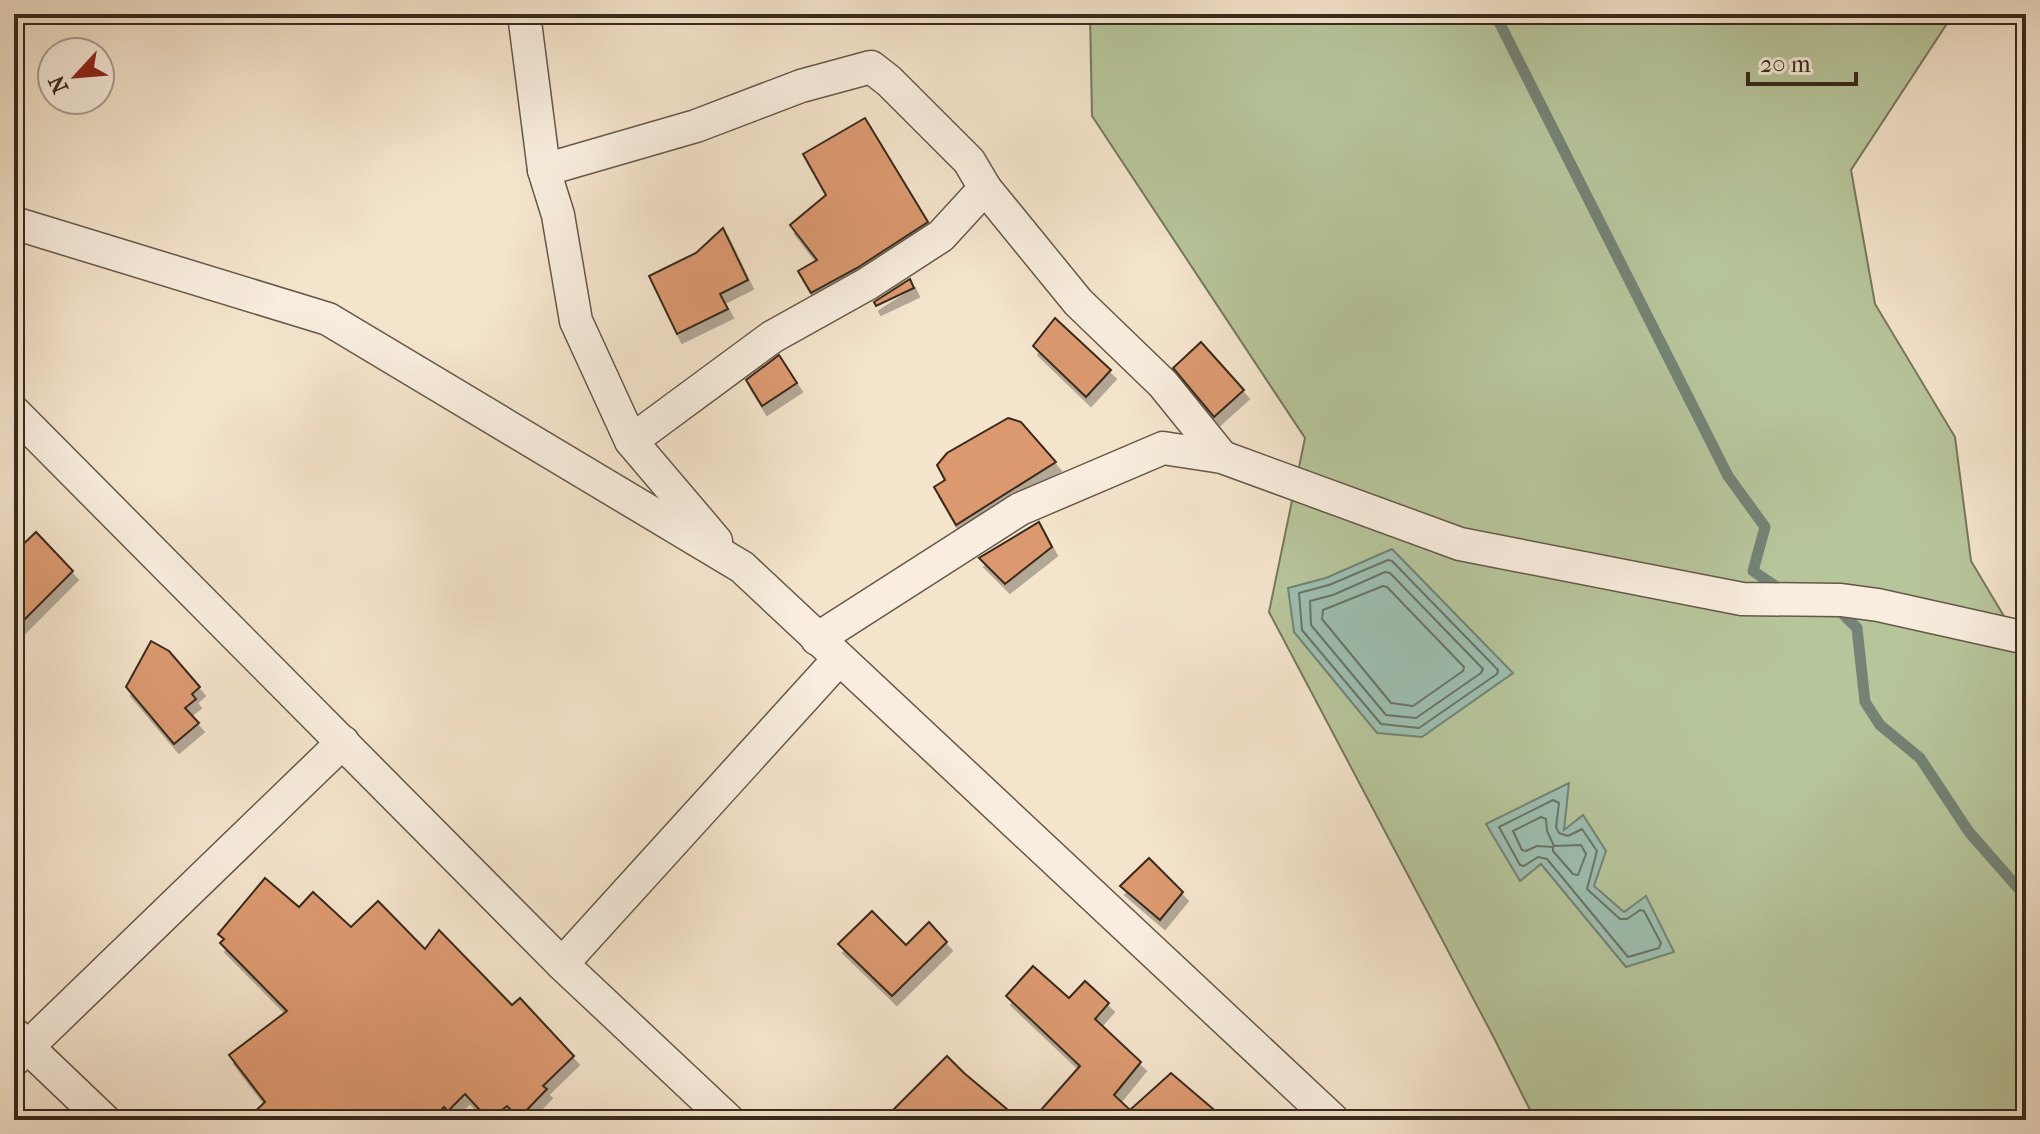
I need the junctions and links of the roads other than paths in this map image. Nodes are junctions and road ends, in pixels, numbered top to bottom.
1 (524, 14) edge
2 (544, 170) junction
3 (985, 188) junction
4 (14, 223) edge
5 (14, 412) edge
6 (631, 441) junction
7 (1222, 457) junction
8 (733, 562) junction
9 (2026, 638) edge
10 (828, 649) junction
11 (343, 742) junction
12 (562, 964) junction
13 (18, 1047) edge
14 (104, 1120) edge
15 (728, 1120) edge
16 (1333, 1120) edge

1 - 2 street
2 - 3 street
2 - 6 street
3 - 6 street
3 - 7 street
4 - 8 street
5 - 11 street
6 - 8 street
7 - 9 street
7 - 10 street
8 - 10 street
10 - 12 street
10 - 16 street
11 - 12 street
11 - 13 street
12 - 15 street
13 - 14 street

